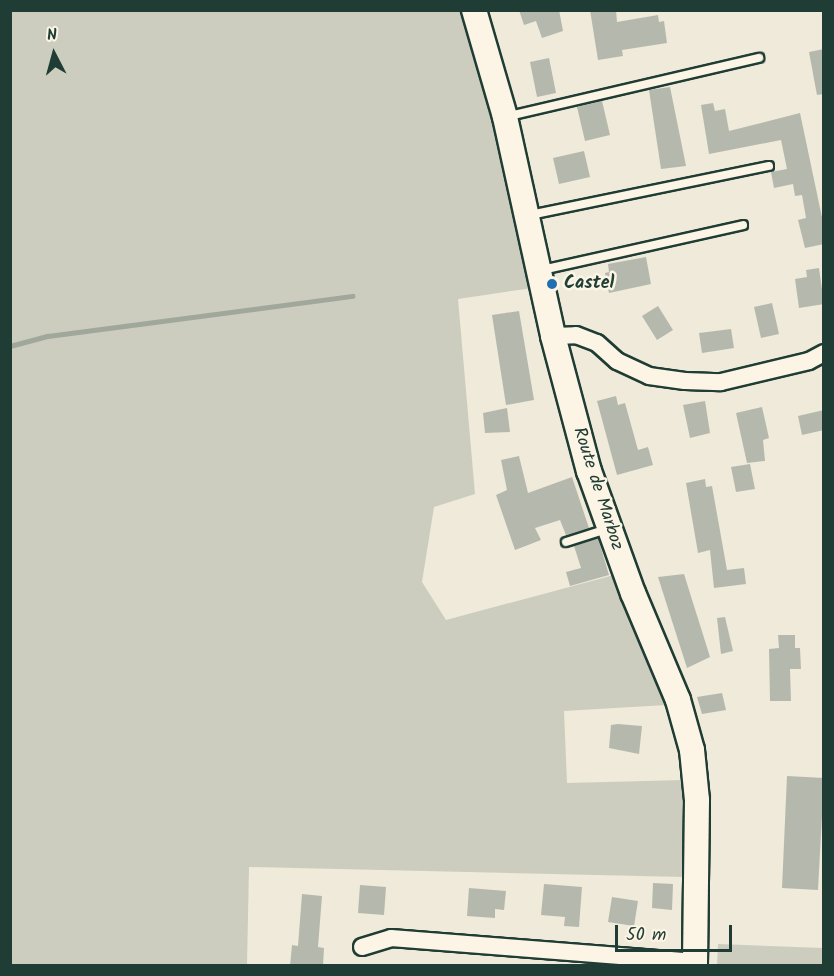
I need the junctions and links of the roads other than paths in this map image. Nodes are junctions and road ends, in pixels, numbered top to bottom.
1 (474, 10) edge
2 (759, 58) dead end
3 (505, 117) junction
4 (769, 166) dead end
5 (526, 216) junction
6 (743, 225) dead end
7 (539, 271) junction
8 (554, 336) junction
9 (824, 352) edge
10 (608, 528) junction
11 (566, 542) dead end
12 (362, 947) dead end
13 (695, 964) edge

1 - 3 main road, Route de Marboz
2 - 3 lane
3 - 5 main road, Route de Marboz
4 - 5 lane
5 - 7 main road, Route de Marboz
6 - 7 lane
7 - 8 main road, Route de Marboz
8 - 9 street
8 - 10 main road, Route de Marboz
10 - 11 lane
10 - 13 main road, Route de Marboz
12 - 13 street

